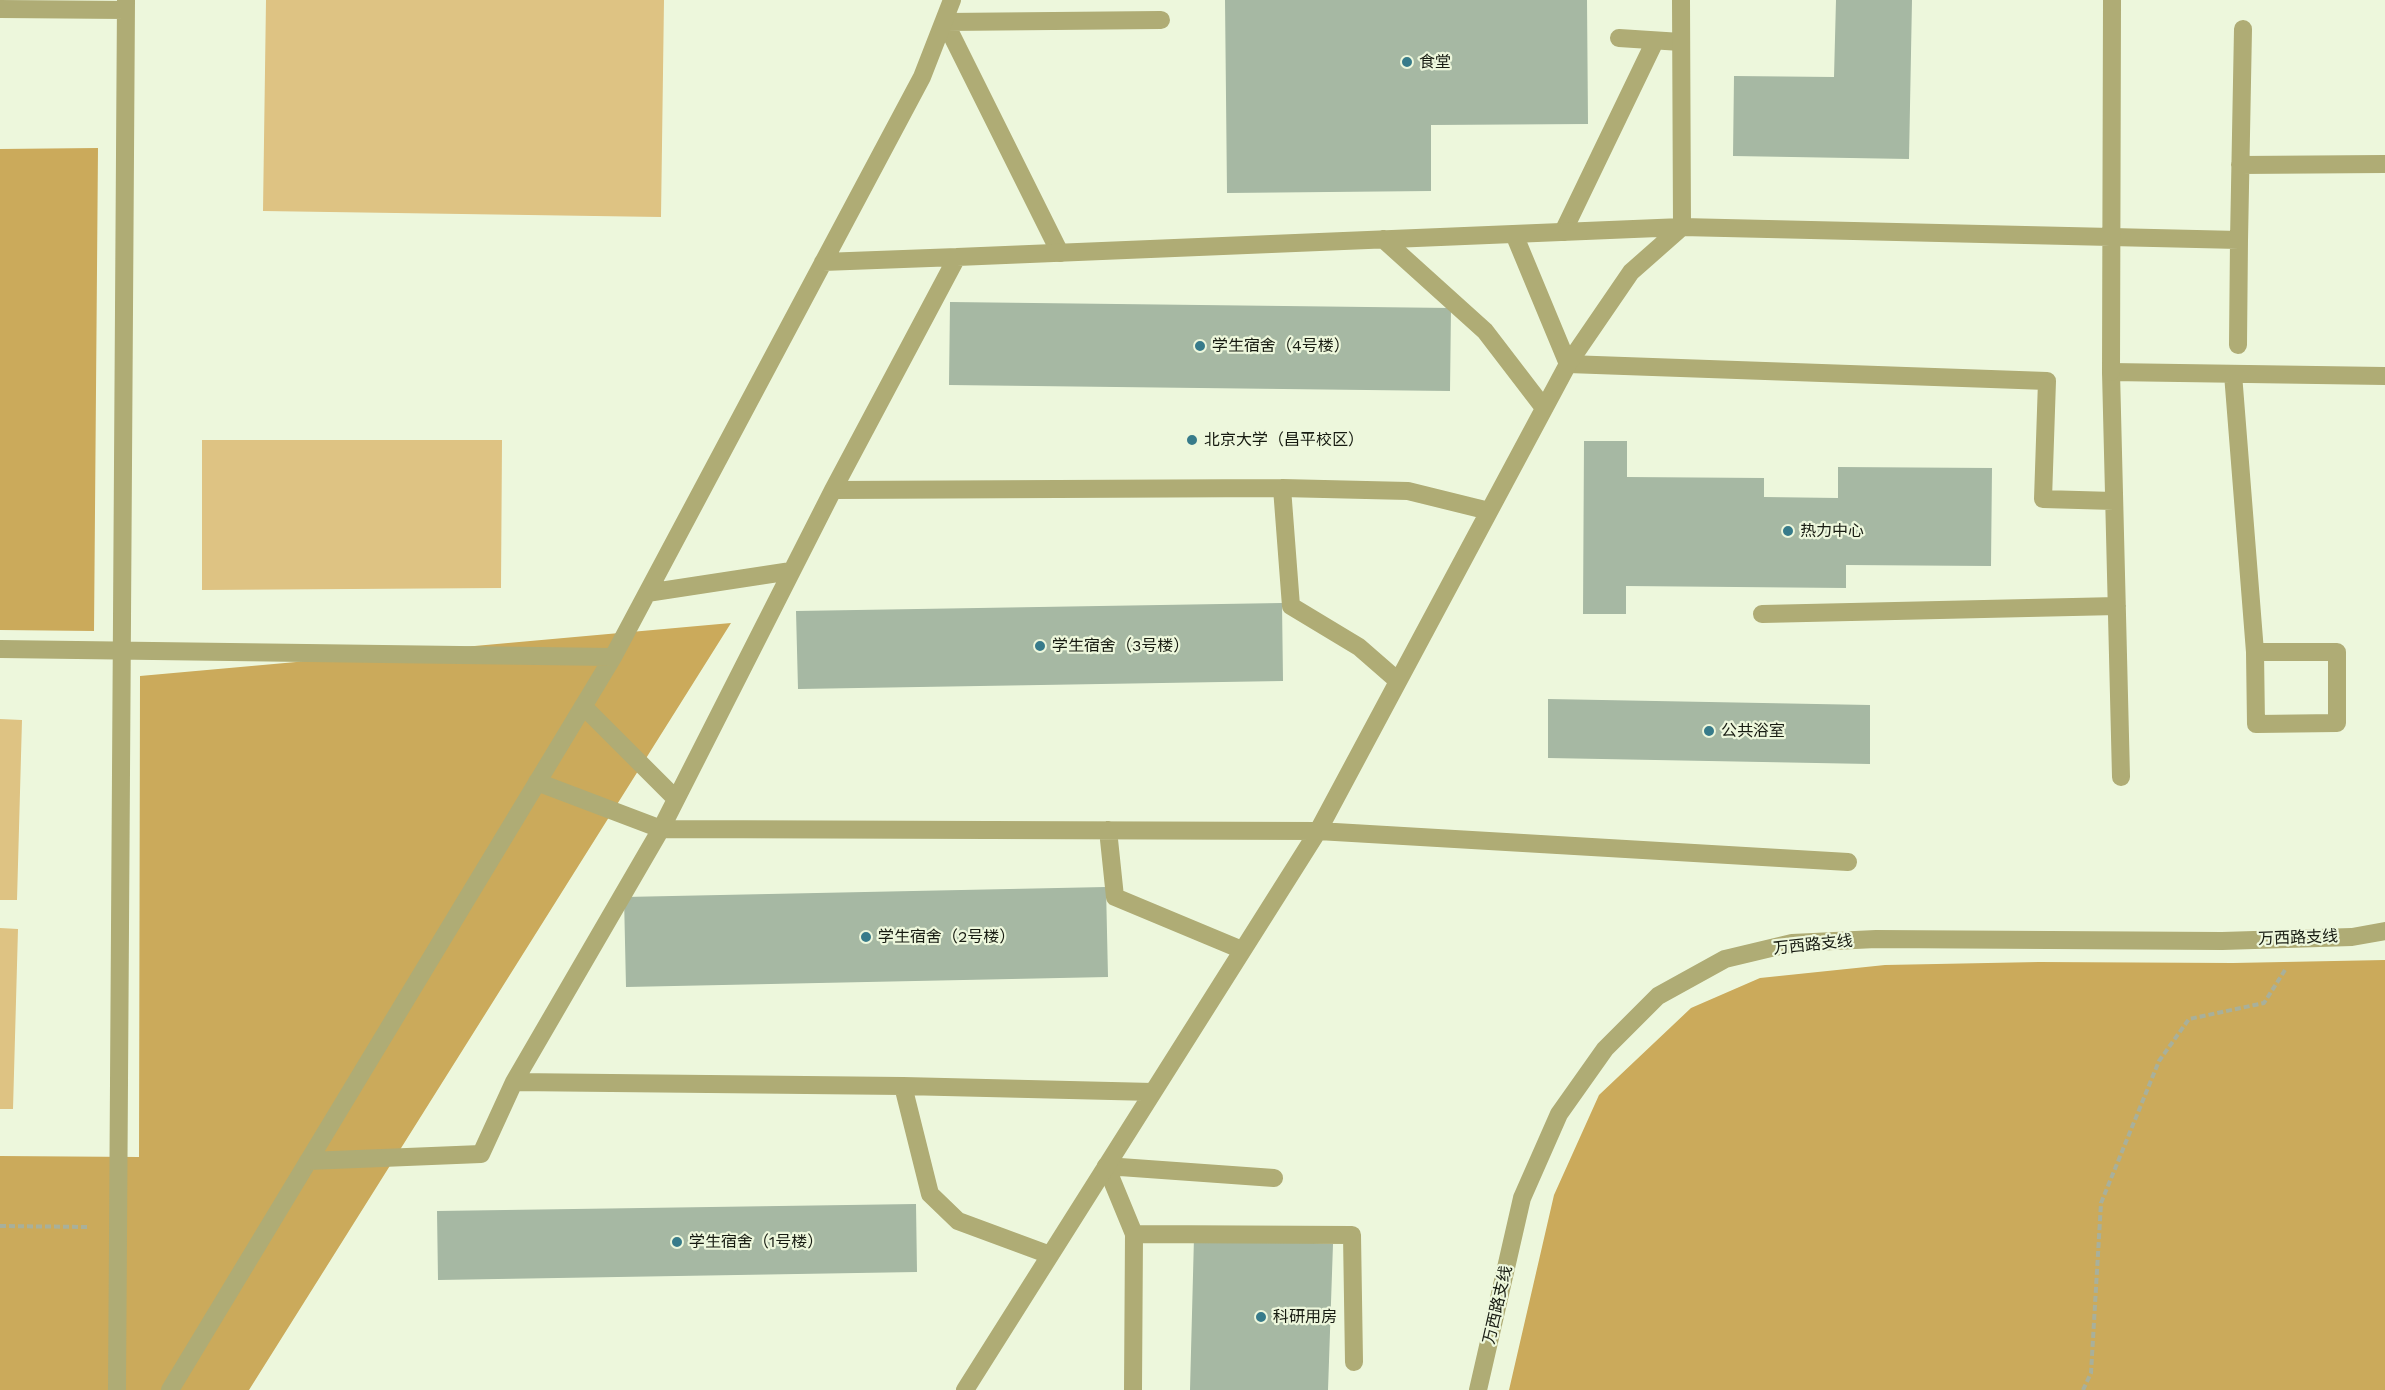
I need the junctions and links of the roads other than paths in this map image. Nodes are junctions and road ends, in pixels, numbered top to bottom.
1 (952, 0) edge
2 (1681, 0) edge
3 (2112, 0) edge
4 (126, 5) edge
5 (0, 9) edge
6 (1161, 20) dead end
7 (945, 22) junction
8 (2243, 29) dead end
9 (1619, 38) dead end
10 (1655, 41) junction
11 (1681, 42) junction
12 (2385, 164) edge
13 (2240, 165) junction
14 (1682, 227) junction
15 (1563, 232) junction
16 (1514, 234) junction
17 (2111, 237) junction
18 (1383, 239) junction
19 (2239, 240) junction
20 (1060, 253) junction
21 (957, 257) junction
22 (823, 262) junction
23 (2238, 345) dead end
24 (1568, 364) junction
25 (2111, 372) junction
26 (2233, 374) junction
27 (2385, 376) edge
28 (1544, 408) junction
29 (1282, 488) junction
30 (833, 490) junction
31 (2114, 501) junction
32 (1489, 511) junction
33 (791, 571) junction
34 (647, 593) junction
35 (2117, 606) junction
36 (1762, 614) dead end
37 (0, 650) edge
38 (121, 650) junction
39 (2255, 652) junction
40 (613, 657) junction
41 (1398, 681) junction
42 (583, 706) junction
43 (2121, 777) dead end
44 (537, 782) junction
45 (675, 799) junction
46 (661, 829) junction
47 (1108, 830) junction
48 (1318, 831) junction
49 (1848, 862) dead end
50 (2385, 931) edge
51 (1242, 950) junction
52 (514, 1082) junction
53 (903, 1086) junction
54 (1153, 1092) junction
55 (308, 1161) junction
56 (1107, 1166) junction
57 (1275, 1178) dead end
58 (1134, 1234) junction
59 (1050, 1255) junction
60 (1354, 1362) dead end
61 (117, 1390) edge
62 (170, 1390) edge
63 (965, 1390) edge
64 (1133, 1390) edge
65 (1478, 1390) edge

1 - 7 street
2 - 11 street
3 - 17 street
4 - 5 street
4 - 38 street
6 - 7 street
7 - 20 street
7 - 22 street
8 - 13 street
9 - 10 street
10 - 11 street
10 - 15 street
11 - 14 street
12 - 13 street
13 - 19 street
14 - 15 street
14 - 17 street
14 - 24 street
15 - 16 street
16 - 18 street
16 - 24 street
17 - 19 street
17 - 25 street
18 - 20 street
18 - 28 street
19 - 23 street
20 - 21 street
21 - 22 street
21 - 30 street
22 - 34 street
24 - 28 street
24 - 31 street
25 - 26 street
25 - 31 street
26 - 27 street
26 - 39 street
28 - 32 street
29 - 30 street
29 - 32 street
29 - 41 street
30 - 33 street
31 - 35 street
32 - 41 street
33 - 34 street
33 - 45 street
34 - 40 street
35 - 36 street
35 - 43 street
37 - 38 street
38 - 40 street
38 - 61 street
39 - 39 street
40 - 42 street
41 - 48 street
42 - 44 street
42 - 45 street
44 - 46 street
44 - 55 street
45 - 46 street
46 - 47 street
46 - 52 street
47 - 48 street
47 - 51 street
48 - 49 street
48 - 51 street
50 - 65 street, 万西路支线
51 - 54 street
52 - 53 street
52 - 55 street
53 - 54 street
53 - 59 street
54 - 56 street
55 - 62 street
56 - 57 street
56 - 58 street
56 - 59 street
58 - 60 street
58 - 64 street
59 - 63 street

